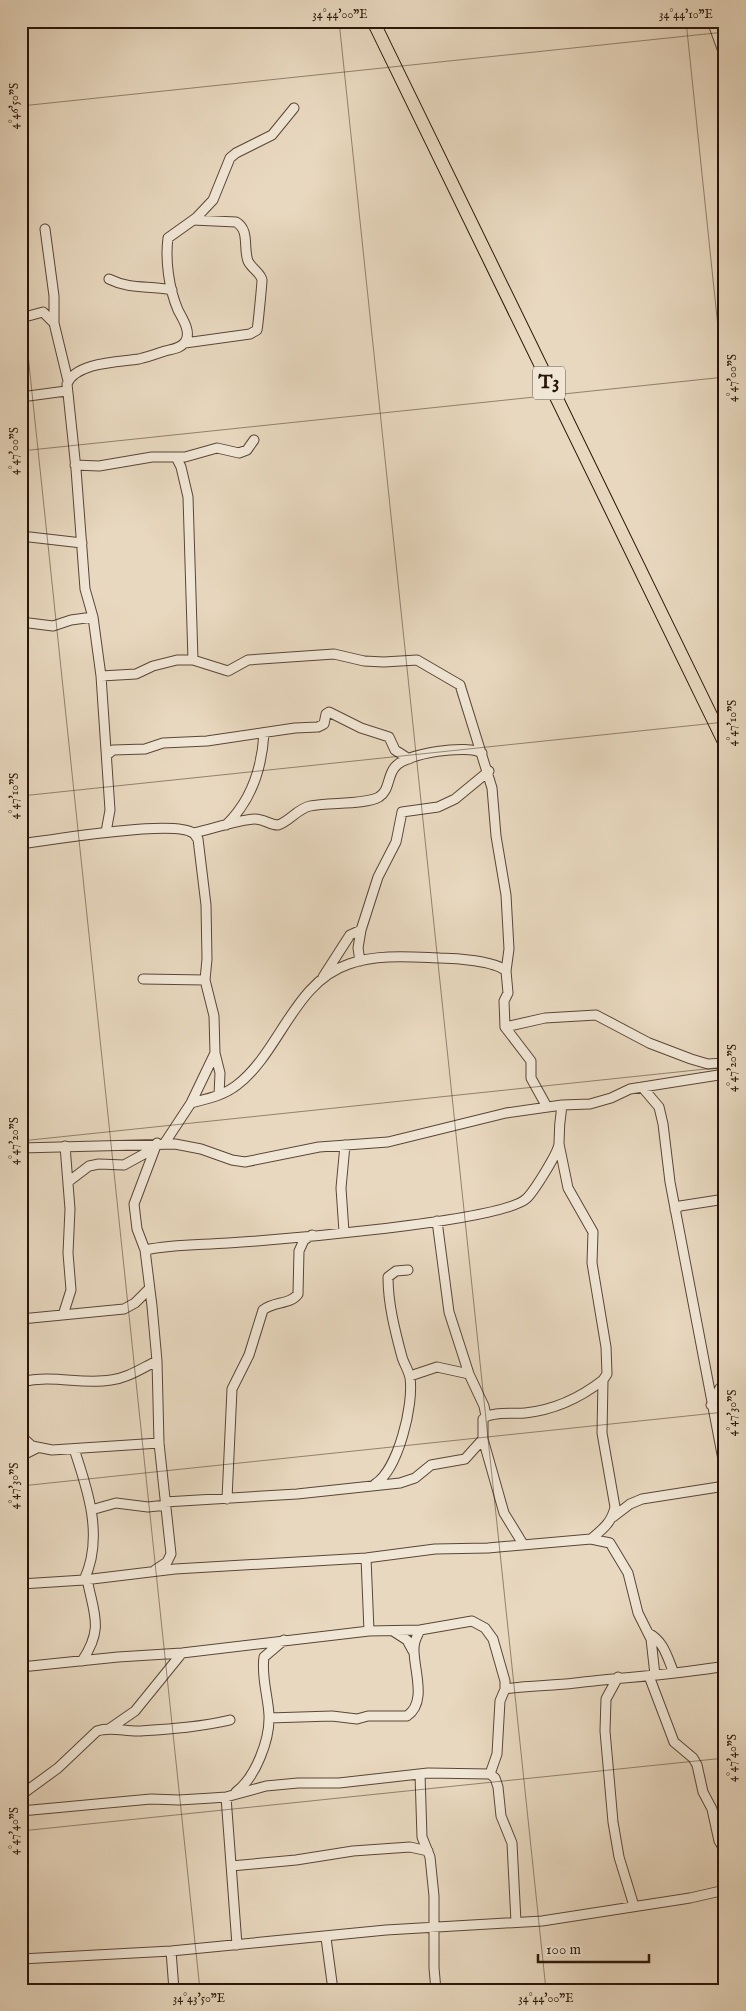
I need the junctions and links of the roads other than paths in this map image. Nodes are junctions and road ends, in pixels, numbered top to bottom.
1 (373, 21) edge
2 (712, 21) edge
3 (725, 57) edge
4 (294, 108) dead end
5 (193, 220) junction
6 (45, 229) dead end
7 (108, 279) dead end
8 (172, 290) junction
9 (21, 318) edge
10 (54, 323) junction
11 (185, 343) junction
12 (68, 381) junction
13 (66, 391) junction
14 (21, 397) edge
15 (254, 440) dead end
16 (176, 457) junction
17 (75, 465) junction
18 (21, 536) edge
19 (82, 543) junction
20 (92, 617) junction
21 (21, 622) edge
22 (192, 660) junction
23 (101, 676) junction
24 (264, 733) junction
25 (725, 744) edge
26 (482, 753) junction
27 (106, 755) junction
28 (409, 759) junction
29 (489, 771) junction
30 (226, 825) junction
31 (106, 832) junction
32 (193, 833) junction
33 (21, 844) edge
34 (361, 930) junction
35 (360, 961) junction
36 (506, 971) junction
37 (144, 979) dead end
38 (205, 980) junction
39 (321, 980) junction
40 (505, 1027) junction
41 (215, 1053) junction
42 (725, 1063) edge
43 (725, 1074) edge
44 (642, 1087) junction
45 (219, 1095) junction
46 (191, 1103) junction
47 (562, 1105) junction
48 (547, 1107) junction
49 (559, 1144) junction
50 (158, 1145) junction
51 (345, 1145) junction
52 (65, 1146) junction
53 (21, 1148) edge
54 (68, 1182) junction
55 (725, 1199) edge
56 (675, 1210) junction
57 (438, 1222) junction
58 (344, 1232) junction
59 (313, 1235) junction
60 (145, 1250) junction
61 (408, 1270) dead end
62 (149, 1289) junction
63 (63, 1315) junction
64 (21, 1319) edge
65 (157, 1361) junction
66 (469, 1374) junction
67 (410, 1376) junction
68 (603, 1380) junction
69 (21, 1382) edge
70 (725, 1386) edge
71 (711, 1405) junction
72 (486, 1416) junction
73 (21, 1436) edge
74 (483, 1439) junction
75 (159, 1443) junction
76 (37, 1448) junction
77 (74, 1449) junction
78 (21, 1456) edge
79 (725, 1470) edge
80 (373, 1485) junction
81 (725, 1486) edge
82 (227, 1499) junction
83 (166, 1503) junction
84 (91, 1510) junction
85 (613, 1517) junction
86 (591, 1539) junction
87 (523, 1544) junction
88 (366, 1558) junction
89 (155, 1571) junction
90 (85, 1580) junction
91 (21, 1584) edge
92 (420, 1630) junction
93 (369, 1631) junction
94 (392, 1631) junction
95 (647, 1633) junction
96 (284, 1640) junction
97 (182, 1653) junction
98 (414, 1653) junction
99 (82, 1660) junction
100 (725, 1666) edge
101 (21, 1667) edge
102 (674, 1673) junction
103 (652, 1675) junction
104 (618, 1677) junction
105 (505, 1689) junction
106 (269, 1718) junction
107 (230, 1720) dead end
108 (109, 1729) junction
109 (420, 1774) junction
110 (490, 1774) junction
111 (21, 1795) edge
112 (229, 1796) junction
113 (21, 1811) edge
114 (725, 1850) edge
115 (428, 1851) junction
116 (231, 1866) junction
117 (725, 1890) edge
118 (634, 1906) junction
119 (516, 1922) junction
120 (434, 1928) junction
121 (326, 1938) junction
122 (237, 1946) junction
123 (171, 1951) junction
124 (21, 1959) edge
125 (174, 1990) edge
126 (332, 1990) edge
127 (436, 1990) edge

1 - 25 highway, T3
2 - 3 street
4 - 5 street
5 - 8 street
5 - 11 street
6 - 10 street
7 - 8 street
8 - 11 street
9 - 10 street
10 - 12 street
11 - 12 street
12 - 13 street
13 - 14 street
13 - 17 street
15 - 16 street
16 - 17 street
16 - 22 street
17 - 19 street
18 - 19 street
19 - 20 street
20 - 21 street
20 - 23 street
22 - 23 street
22 - 26 street
23 - 27 street
24 - 27 street
24 - 28 street
24 - 30 street
26 - 28 street
26 - 29 street
27 - 31 street
28 - 30 street
29 - 34 street
29 - 36 street
30 - 32 street
31 - 32 street
31 - 33 street
32 - 38 street
34 - 35 street
34 - 39 street
35 - 36 street
35 - 39 street
36 - 40 street
37 - 38 street
38 - 41 street
39 - 45 street
40 - 42 street
40 - 48 street
41 - 45 street
41 - 46 street
43 - 44 street
44 - 47 street
44 - 56 street
45 - 46 street
46 - 50 street
47 - 48 street
47 - 49 street
48 - 51 street
49 - 57 street
49 - 68 street
50 - 51 street
50 - 52 street
50 - 54 street
50 - 60 street
51 - 58 street
52 - 53 street
52 - 54 street
54 - 63 street
55 - 56 street
56 - 71 street
57 - 58 street
57 - 66 street
58 - 59 street
59 - 60 street
59 - 82 street
60 - 62 street
61 - 67 street
62 - 63 street
62 - 65 street
63 - 64 street
65 - 69 street
65 - 75 street
66 - 67 street
66 - 72 street
67 - 80 street
68 - 72 street
68 - 85 street
70 - 71 street
71 - 79 street
72 - 74 street
73 - 76 street
74 - 80 street
74 - 87 street
75 - 77 street
75 - 83 street
76 - 77 street
76 - 78 street
77 - 84 street
80 - 82 street
81 - 85 street
82 - 83 street
83 - 84 street
83 - 89 street
84 - 90 street
85 - 86 street
86 - 87 street
86 - 95 street
87 - 88 street
88 - 89 street
88 - 93 street
89 - 90 street
90 - 91 street
90 - 99 street
92 - 94 street
92 - 98 street
92 - 105 street
93 - 94 street
93 - 96 street
94 - 98 street
95 - 102 street
95 - 103 street
96 - 97 street
96 - 106 street
97 - 99 street
97 - 108 street
98 - 106 street
99 - 101 street
100 - 102 street
102 - 103 street
103 - 104 street
103 - 114 street
104 - 105 street
104 - 118 street
105 - 110 street
106 - 112 street
107 - 108 street
108 - 111 street
109 - 110 street
109 - 112 street
109 - 115 street
110 - 119 street
112 - 113 street
112 - 116 street
115 - 116 street
115 - 120 street
116 - 122 street
117 - 118 street
118 - 119 street
119 - 120 street
120 - 121 street
120 - 127 street
121 - 122 street
121 - 126 street
122 - 123 street
123 - 124 street
123 - 125 street

